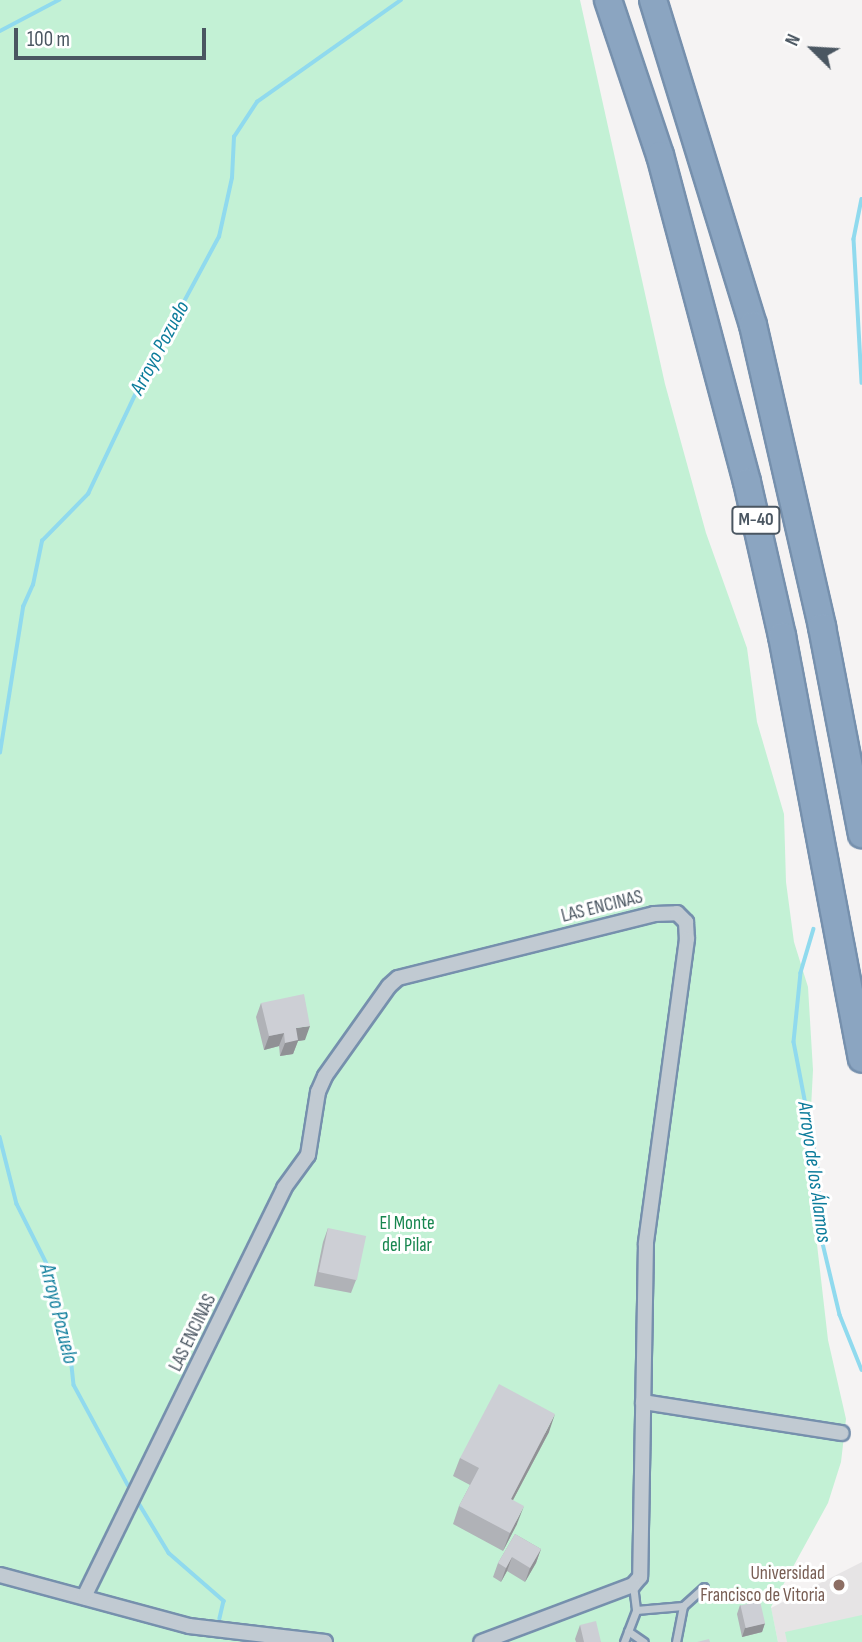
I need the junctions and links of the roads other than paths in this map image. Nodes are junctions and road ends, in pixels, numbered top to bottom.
1 (608, 0) edge
2 (653, 0) edge
3 (862, 834) edge
4 (862, 1059) edge
5 (643, 1402) junction
6 (842, 1433) dead end
7 (0, 1575) edge
8 (633, 1585) junction
9 (704, 1587) dead end
10 (84, 1597) junction
11 (683, 1606) junction
12 (636, 1610) junction
13 (628, 1631) junction
14 (325, 1642) edge
15 (481, 1642) edge
16 (624, 1642) edge
17 (644, 1642) edge
18 (676, 1642) edge

1 - 4 highway, M-40
2 - 3 highway, M-40
5 - 6 street
5 - 8 street, LAS ENCINAS
5 - 10 street, LAS ENCINAS
7 - 10 street
8 - 12 lane
8 - 15 street
9 - 11 lane
10 - 14 street
11 - 12 lane
11 - 18 lane
12 - 13 lane
13 - 16 lane
13 - 17 lane

